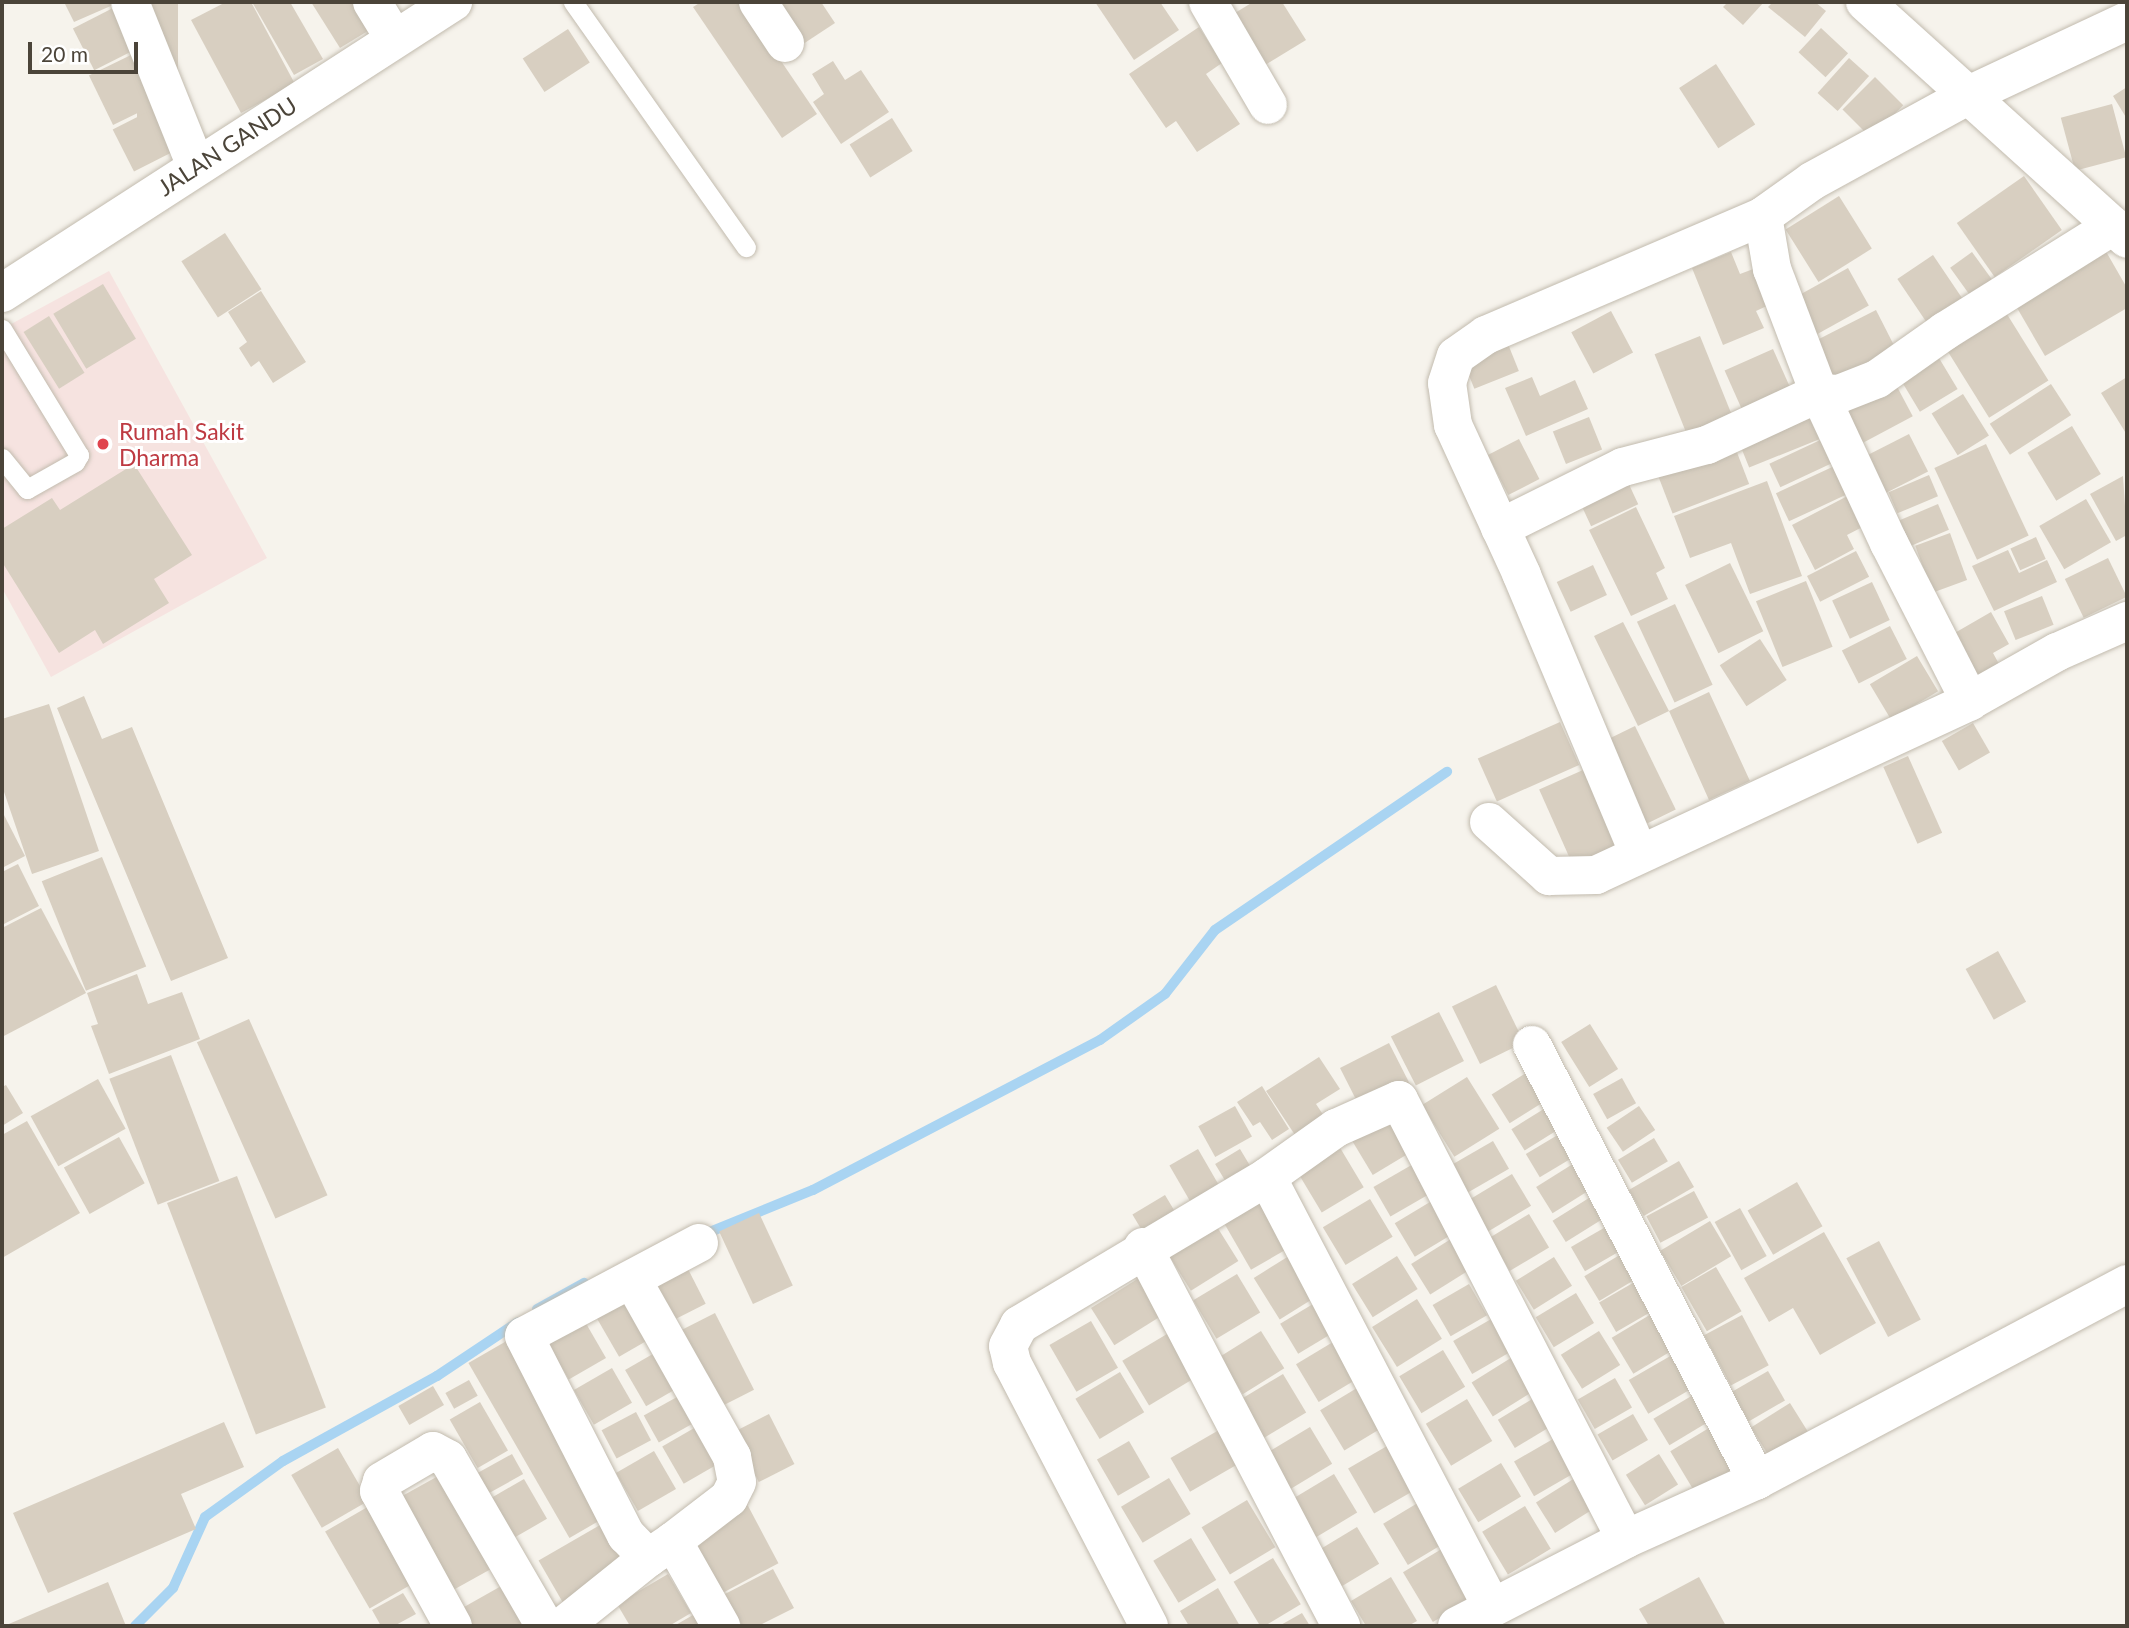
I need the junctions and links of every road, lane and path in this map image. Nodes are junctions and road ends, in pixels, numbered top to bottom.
1 (130, 2) edge
2 (372, 2) edge
3 (453, 2) edge
4 (573, 2) edge
5 (758, 2) edge
6 (1208, 2) edge
7 (1866, 2) edge
8 (2127, 21) edge
9 (394, 38) junction
10 (785, 43) dead end
11 (1971, 94) junction
12 (1268, 105) dead end
13 (196, 166) junction
14 (1763, 216) junction
15 (2120, 232) edge
16 (746, 247) dead end
17 (2, 293) edge
18 (2, 329) edge
19 (1819, 393) junction
20 (2, 458) edge
21 (1500, 528) junction
22 (2127, 621) edge
23 (1970, 701) junction
24 (1489, 822) dead end
25 (1639, 854) junction
26 (1532, 1045) dead end
27 (1267, 1177) junction
28 (699, 1243) dead end
29 (1143, 1247) junction
30 (633, 1280) junction
31 (2127, 1284) edge
32 (1756, 1480) junction
33 (1626, 1539) junction
34 (660, 1549) junction
35 (1492, 1608) junction
36 (453, 1626) edge
37 (545, 1626) edge
38 (563, 1626) edge
39 (721, 1626) edge
40 (1149, 1626) edge
41 (1341, 1626) edge
42 (1457, 1626) edge

1 - 13 street
2 - 9 street
3 - 9 street, JALAN GANDU
4 - 16 lane
5 - 10 street
6 - 12 street
7 - 11 street
8 - 11 street
9 - 13 street, JALAN GANDU
11 - 14 street
11 - 15 street
13 - 17 street, JALAN GANDU
14 - 19 street
14 - 21 street
15 - 19 street
18 - 20 lane
19 - 21 street
19 - 23 street
21 - 25 street
22 - 23 street
23 - 25 street
24 - 25 street
26 - 32 street
27 - 29 street
27 - 33 street
27 - 35 street
28 - 30 street
29 - 40 street
29 - 41 street
30 - 34 street
30 - 34 street
31 - 32 street
32 - 33 street
33 - 35 street
34 - 38 street
34 - 39 street
35 - 42 street
36 - 37 street

